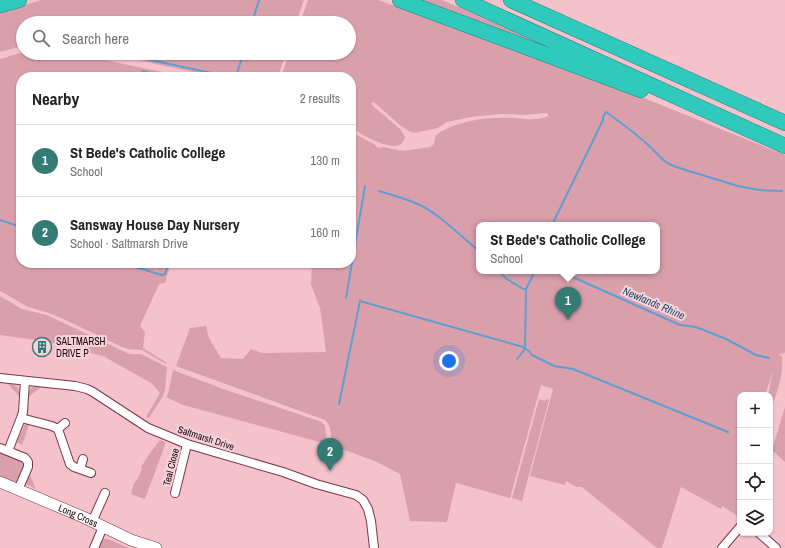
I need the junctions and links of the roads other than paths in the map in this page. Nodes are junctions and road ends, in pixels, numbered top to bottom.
1 (19, 0) edge
2 (400, 0) edge
3 (463, 0) edge
4 (511, 0) edge
5 (522, 0) edge
6 (0, 6) edge
7 (577, 30) junction
8 (681, 98) junction
9 (785, 123) edge
10 (785, 146) edge
11 (0, 378) edge
12 (25, 381) junction
13 (21, 418) junction
14 (65, 423) dead end
15 (58, 429) junction
16 (187, 444) junction
17 (4, 449) edge
18 (83, 460) dead end
19 (80, 469) junction
20 (91, 474) dead end
21 (0, 482) edge
22 (18, 490) junction
23 (175, 493) dead end
24 (106, 495) dead end
25 (92, 522) junction
26 (104, 527) junction
27 (737, 530) edge
28 (762, 536) edge
29 (94, 548) edge
30 (156, 548) edge
31 (374, 548) edge
32 (722, 548) edge
33 (776, 548) edge

1 - 6 highway
2 - 8 highway
3 - 8 highway
4 - 7 highway
5 - 7 highway
7 - 9 highway
8 - 10 highway
11 - 12 street, Saltmarsh Drive
12 - 13 street
12 - 16 street, Saltmarsh Drive
13 - 15 street
13 - 17 street
14 - 15 street
15 - 19 street
16 - 23 street, Teal Close
16 - 31 street, Saltmarsh Drive
17 - 22 street
18 - 19 street
19 - 20 street
21 - 22 street, Long Cross
22 - 25 street, Long Cross
24 - 25 street
25 - 26 street, Long Cross
26 - 29 street
26 - 30 street, Long Cross
27 - 32 street
28 - 33 street

